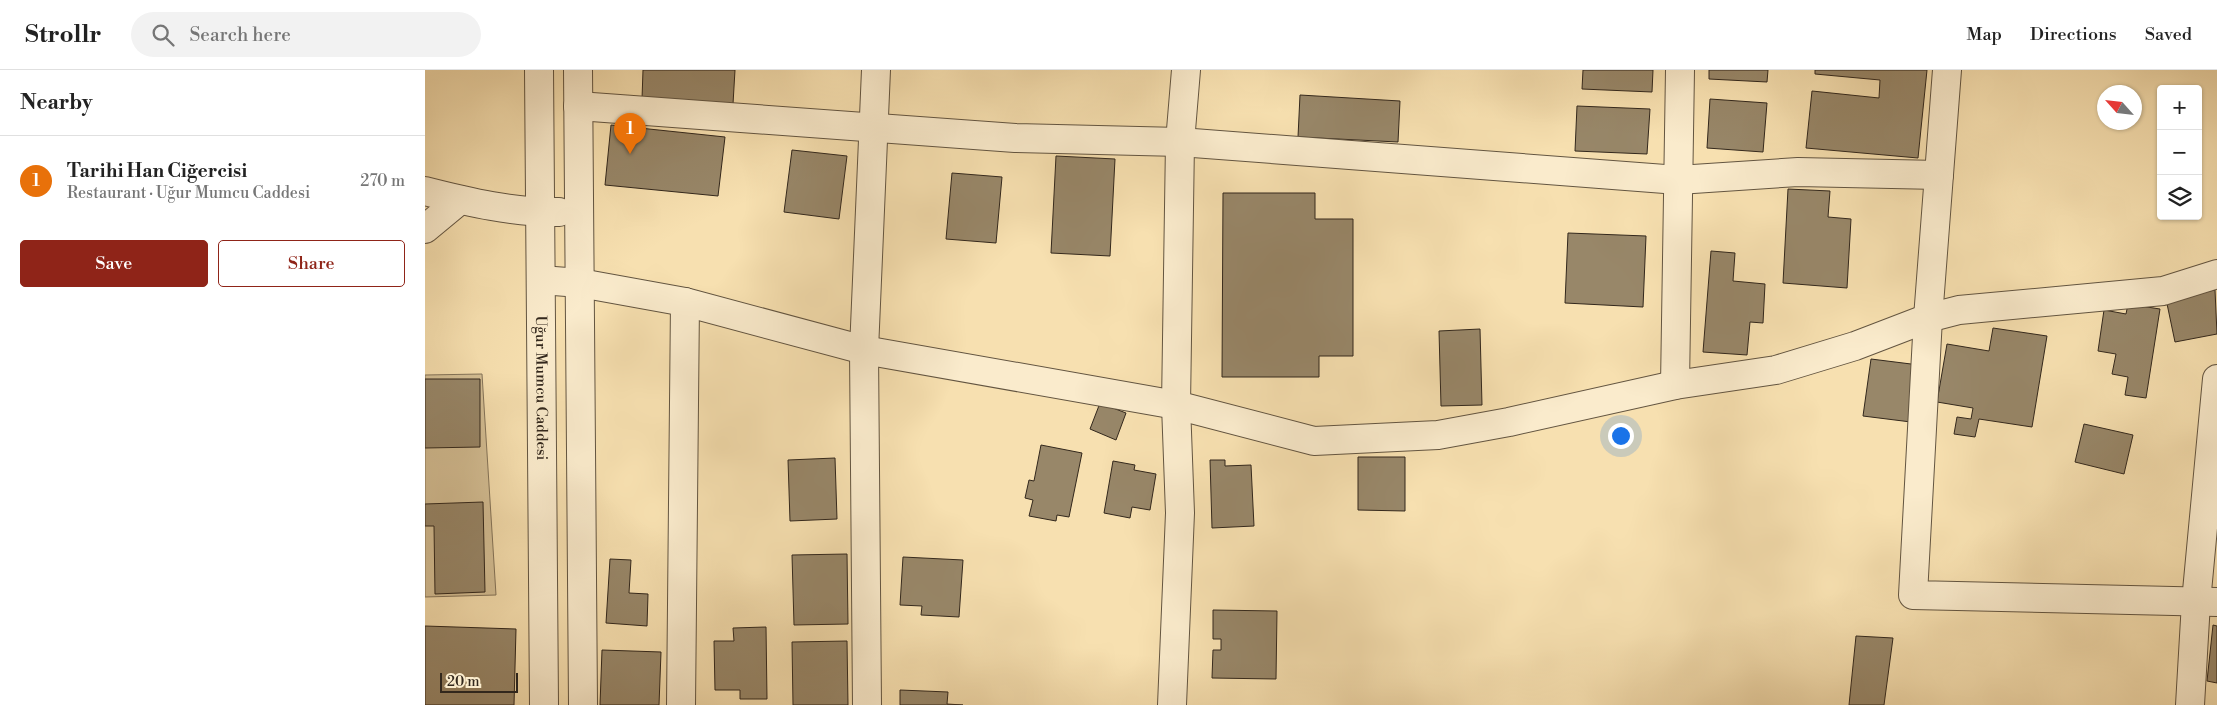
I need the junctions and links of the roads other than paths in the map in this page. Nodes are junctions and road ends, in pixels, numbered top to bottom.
1 (539, 70) edge
2 (578, 70) edge
3 (876, 70) edge
4 (1185, 70) edge
5 (1680, 70) edge
6 (1947, 70) edge
7 (579, 106) junction
8 (873, 128) junction
9 (1180, 142) junction
10 (1939, 175) junction
11 (1678, 180) junction
12 (425, 191) edge
13 (460, 200) junction
14 (579, 211) junction
15 (540, 212) junction
16 (425, 229) edge
17 (2217, 274) edge
18 (541, 280) junction
19 (580, 283) junction
20 (685, 302) junction
21 (1928, 318) junction
22 (864, 350) junction
23 (2217, 379) edge
24 (1675, 385) junction
25 (1176, 405) junction
26 (2206, 602) edge
27 (544, 705) edge
28 (583, 705) edge
29 (681, 705) edge
30 (867, 705) edge
31 (1172, 705) edge
32 (2190, 705) edge

1 - 15 street, Uğur Mumcu Caddesi
2 - 7 street
3 - 8 street
4 - 9 street
5 - 11 street
6 - 10 street
7 - 8 street
7 - 14 street
8 - 9 street
8 - 22 street
9 - 11 street
9 - 25 street
10 - 11 street
10 - 21 street
11 - 24 street
12 - 13 street
13 - 15 street
13 - 16 street
14 - 15 street
14 - 19 street
15 - 18 street, Uğur Mumcu Caddesi
17 - 21 street
18 - 19 street
18 - 27 street, Uğur Mumcu Caddesi
19 - 20 street
19 - 28 street
20 - 22 street
20 - 29 street
21 - 24 street
21 - 26 street
22 - 25 street
22 - 30 street
23 - 26 street
24 - 25 street
25 - 31 street
26 - 32 street

